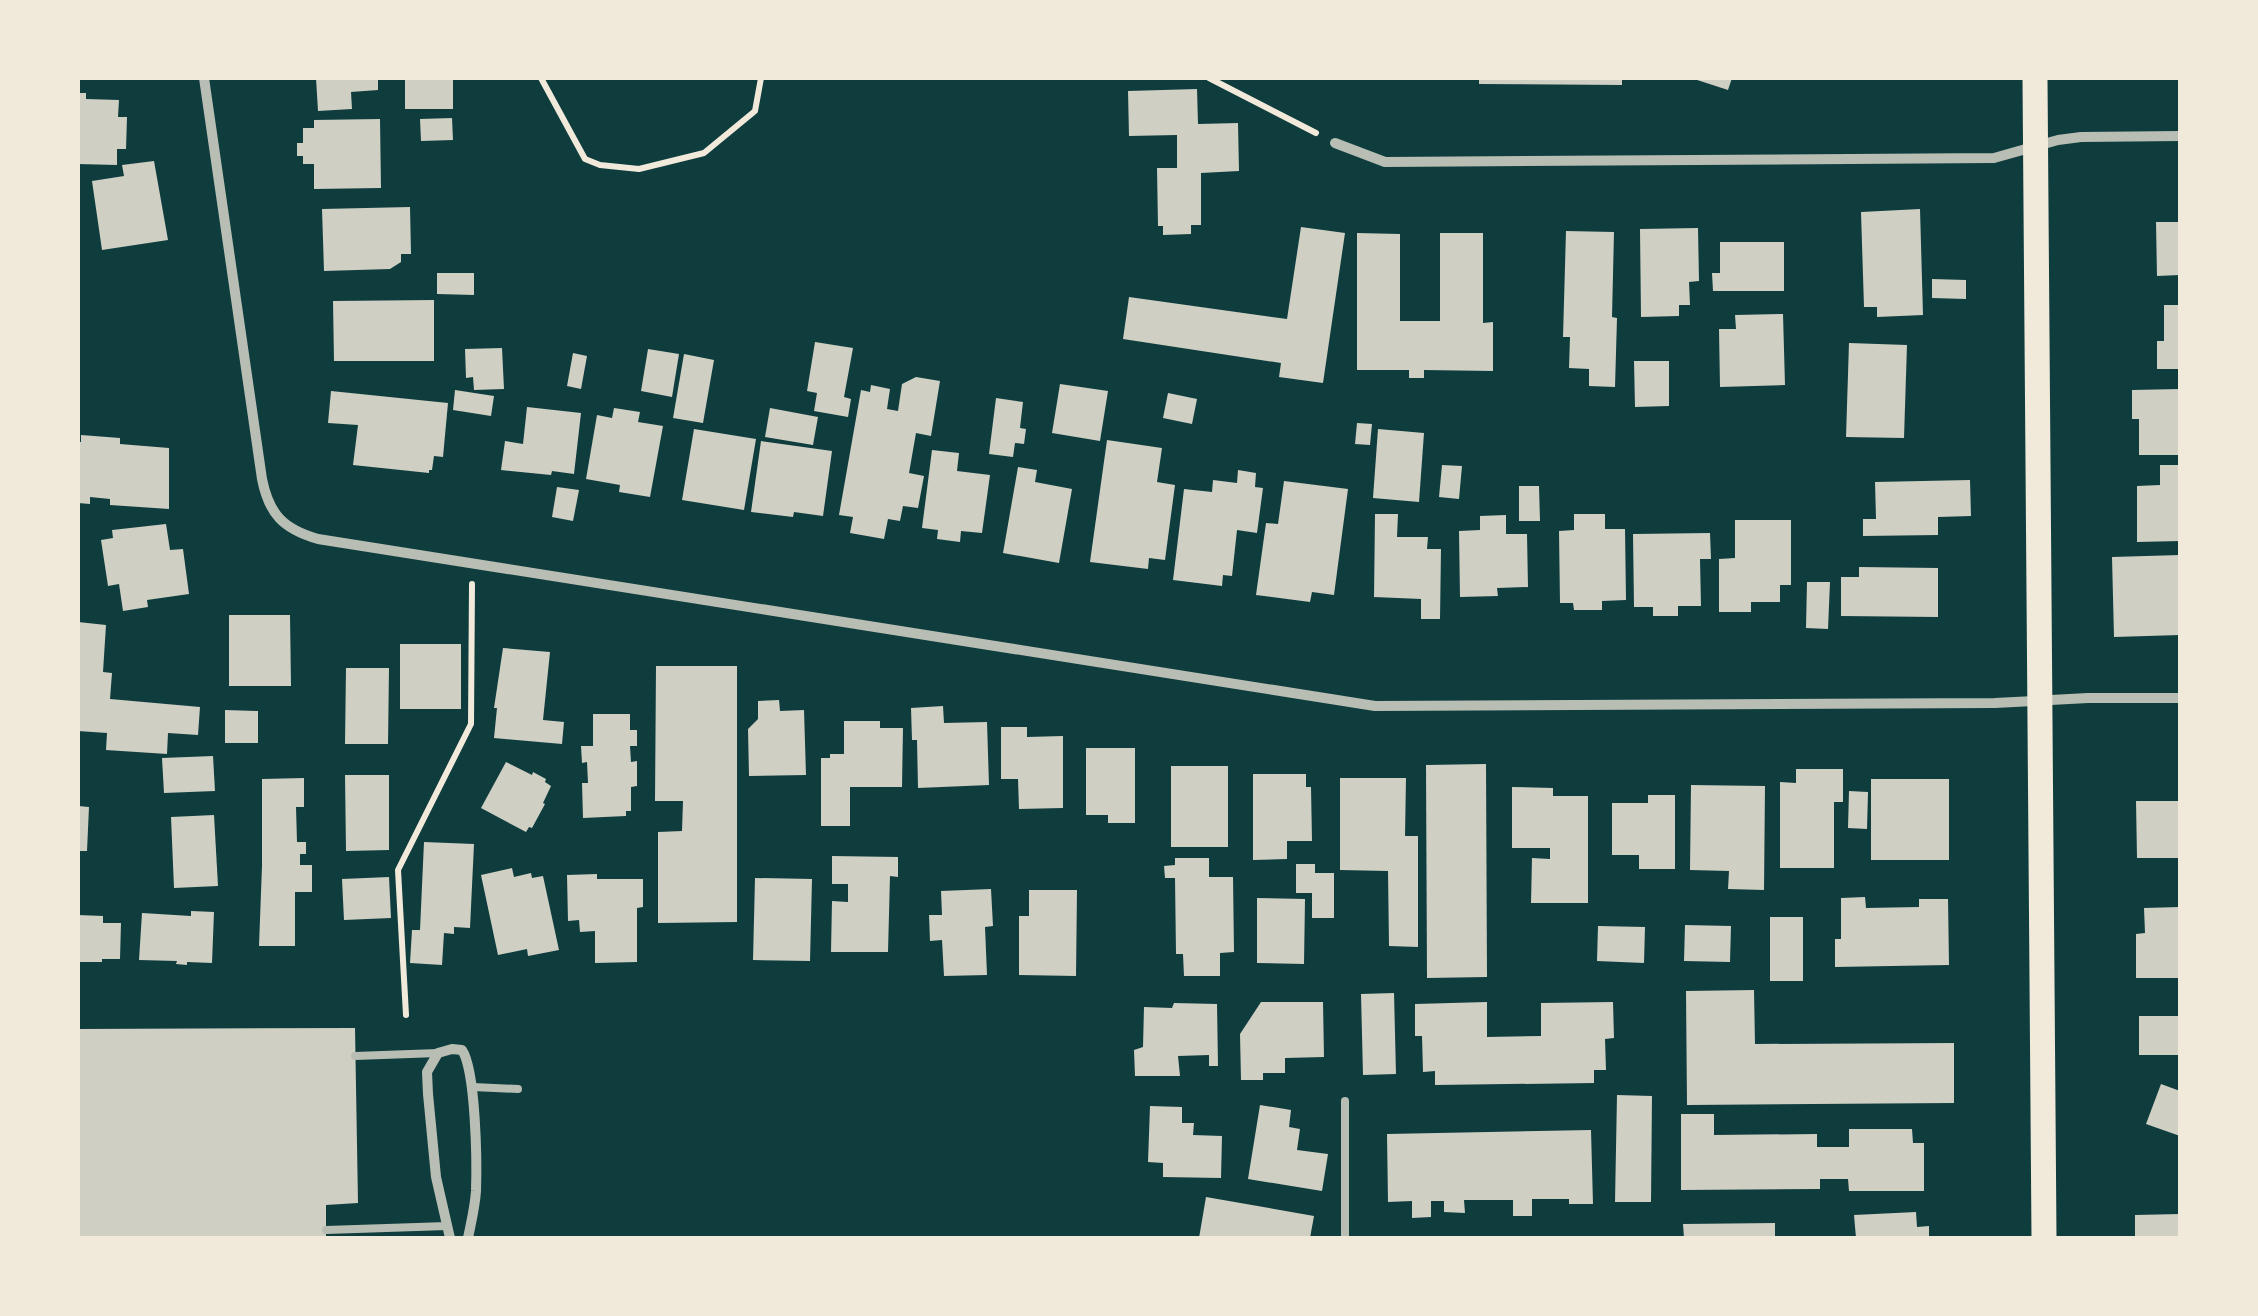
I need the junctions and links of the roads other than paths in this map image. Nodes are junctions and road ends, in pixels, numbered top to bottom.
1 (204, 78) edge
2 (2035, 78) edge
3 (2180, 136) edge
4 (1335, 143) road end
5 (2036, 146) junction
6 (2180, 698) edge
7 (2040, 701) junction
8 (438, 1053) junction
9 (355, 1056) dead end
10 (472, 1087) junction
11 (518, 1089) dead end
12 (1345, 1101) dead end
13 (447, 1226) junction
14 (326, 1230) dead end
15 (450, 1238) edge
16 (468, 1238) edge
17 (1345, 1238) edge
18 (2044, 1238) edge

1 - 7 street
2 - 5 main road
3 - 5 street
4 - 5 street
5 - 7 main road
6 - 7 street
7 - 18 main road
8 - 9 lane
8 - 10 street
8 - 13 street
10 - 11 lane
10 - 16 street
12 - 17 lane
13 - 14 lane
13 - 15 street

